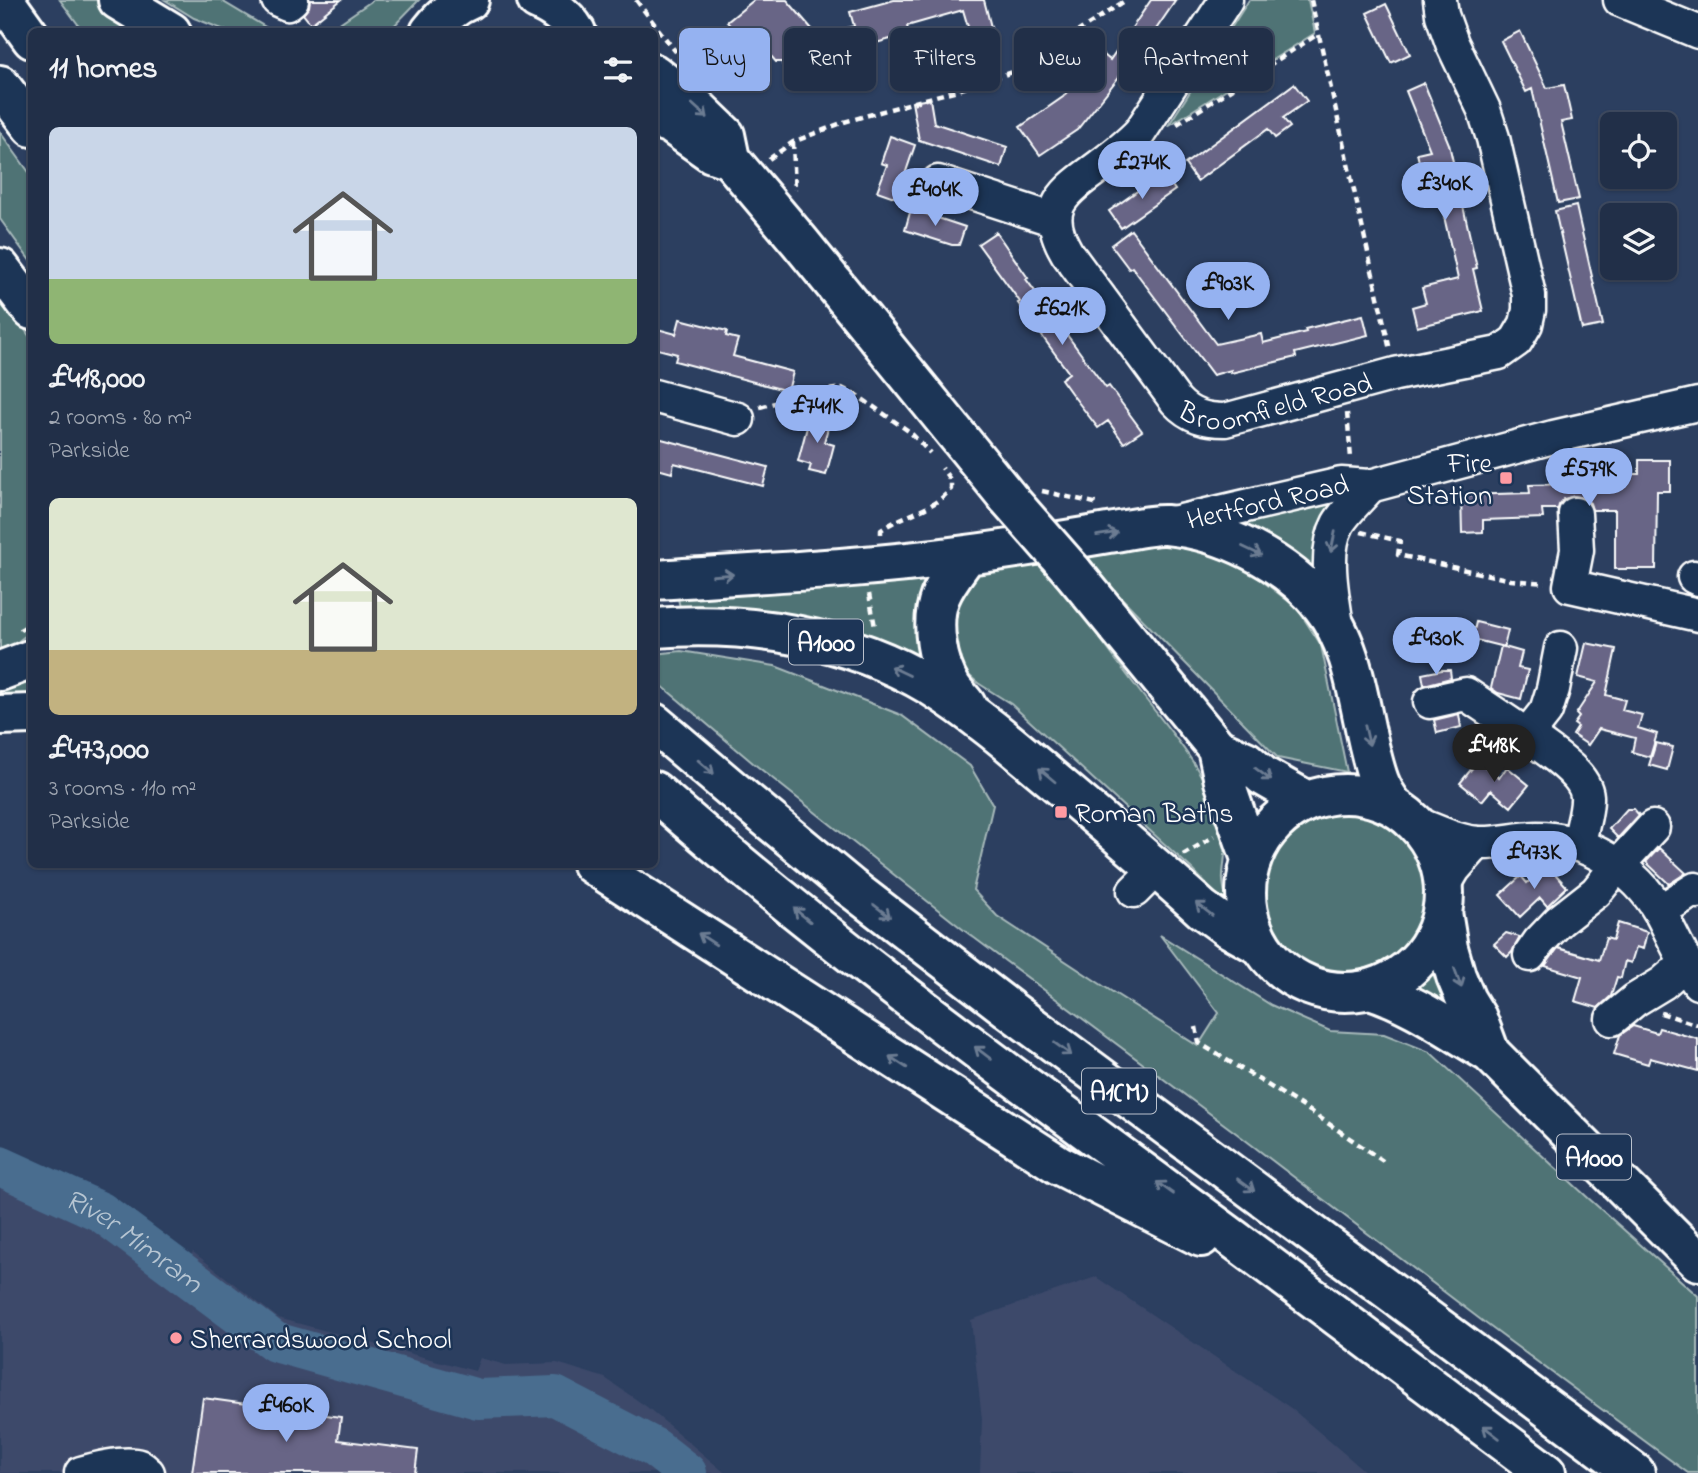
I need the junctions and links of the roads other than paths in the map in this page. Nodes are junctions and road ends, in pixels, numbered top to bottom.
1 (4, 0) edge
2 (118, 0) edge
3 (278, 0) edge
4 (292, 0) edge
5 (1226, 0) edge
6 (1440, 0) edge
7 (1620, 0) edge
8 (165, 28) edge
9 (1698, 32) edge
10 (28, 33) edge
11 (658, 77) edge
12 (0, 85) edge
13 (658, 119) edge
14 (28, 122) edge
15 (746, 161) junction
16 (939, 182) dead end
17 (1055, 220) junction
18 (0, 268) edge
19 (28, 305) edge
20 (658, 397) edge
21 (1698, 404) edge
22 (738, 419) road end
23 (1370, 486) junction
24 (1575, 514) dead end
25 (1164, 525) junction
26 (967, 555) junction
27 (658, 580) edge
28 (1698, 615) edge
29 (658, 628) edge
30 (1338, 633) junction
31 (1561, 648) dead end
32 (28, 660) edge
33 (0, 671) edge
34 (1430, 702) dead end
35 (28, 714) edge
36 (0, 715) edge
37 (979, 720) junction
38 (658, 726) edge
39 (1527, 735) junction
40 (1217, 748) junction
41 (658, 794) edge
42 (1307, 801) junction
43 (1405, 814) junction
44 (1653, 827) dead end
45 (1478, 843) junction
46 (1578, 844) junction
47 (1251, 859) junction
48 (1617, 866) junction
49 (598, 868) edge
50 (1698, 892) edge
51 (1443, 899) junction
52 (1660, 911) junction
53 (1261, 946) junction
54 (1530, 955) dead end
55 (1693, 975) edge
56 (1370, 989) junction
57 (1612, 1019) dead end
58 (1490, 1053) junction
59 (1698, 1261) edge
60 (1299, 1287) junction
61 (82, 1473) edge
62 (148, 1473) edge
63 (1546, 1473) edge
64 (1635, 1473) edge

1 - 10 main road
2 - 8 main road
3 - 4 street
5 - 17 street
6 - 17 street, Broomfield Road
7 - 9 street
11 -> 15 main road
12 - 14 main road
13 - 15 main road
15 - 40 main road, bridge
16 - 17 street
18 - 19 main road
20 - 22 street
21 - 23 street, Hertford Road
23 - 25 street, Hertford Road
23 -> 30 street, Hertford Road
24 - 28 street
26 -> 25 main road
25 -> 30 main road
27 -> 26 main road
26 - 37 main road, A1000
37 -> 29 main road, A1000
30 -> 43 main road
31 - 39 street
32 - 33 main road
34 - 39 street
35 - 36 main road
53 -> 37 main road, A1000
38 -> 64 main road, A1(M)
39 - 46 street
40 -> 42 main road
40 - 47 main road
60 -> 41 main road, A1(M)
42 - 43 main road
42 - 47 main road
43 - 45 street
43 - 51 main road
44 - 48 street
45 - 46 street
45 - 51 street
46 - 48 street
47 - 53 main road
48 - 52 street
48 - 54 street
60 -> 49 main road
50 - 52 street
51 - 56 main road
51 -> 58 main road, A1000
52 - 55 street
53 - 56 main road
55 - 57 street
56 - 58 main road, A1000
58 - 59 main road, A1000
63 -> 60 main road, A1(M)
61 - 62 street

